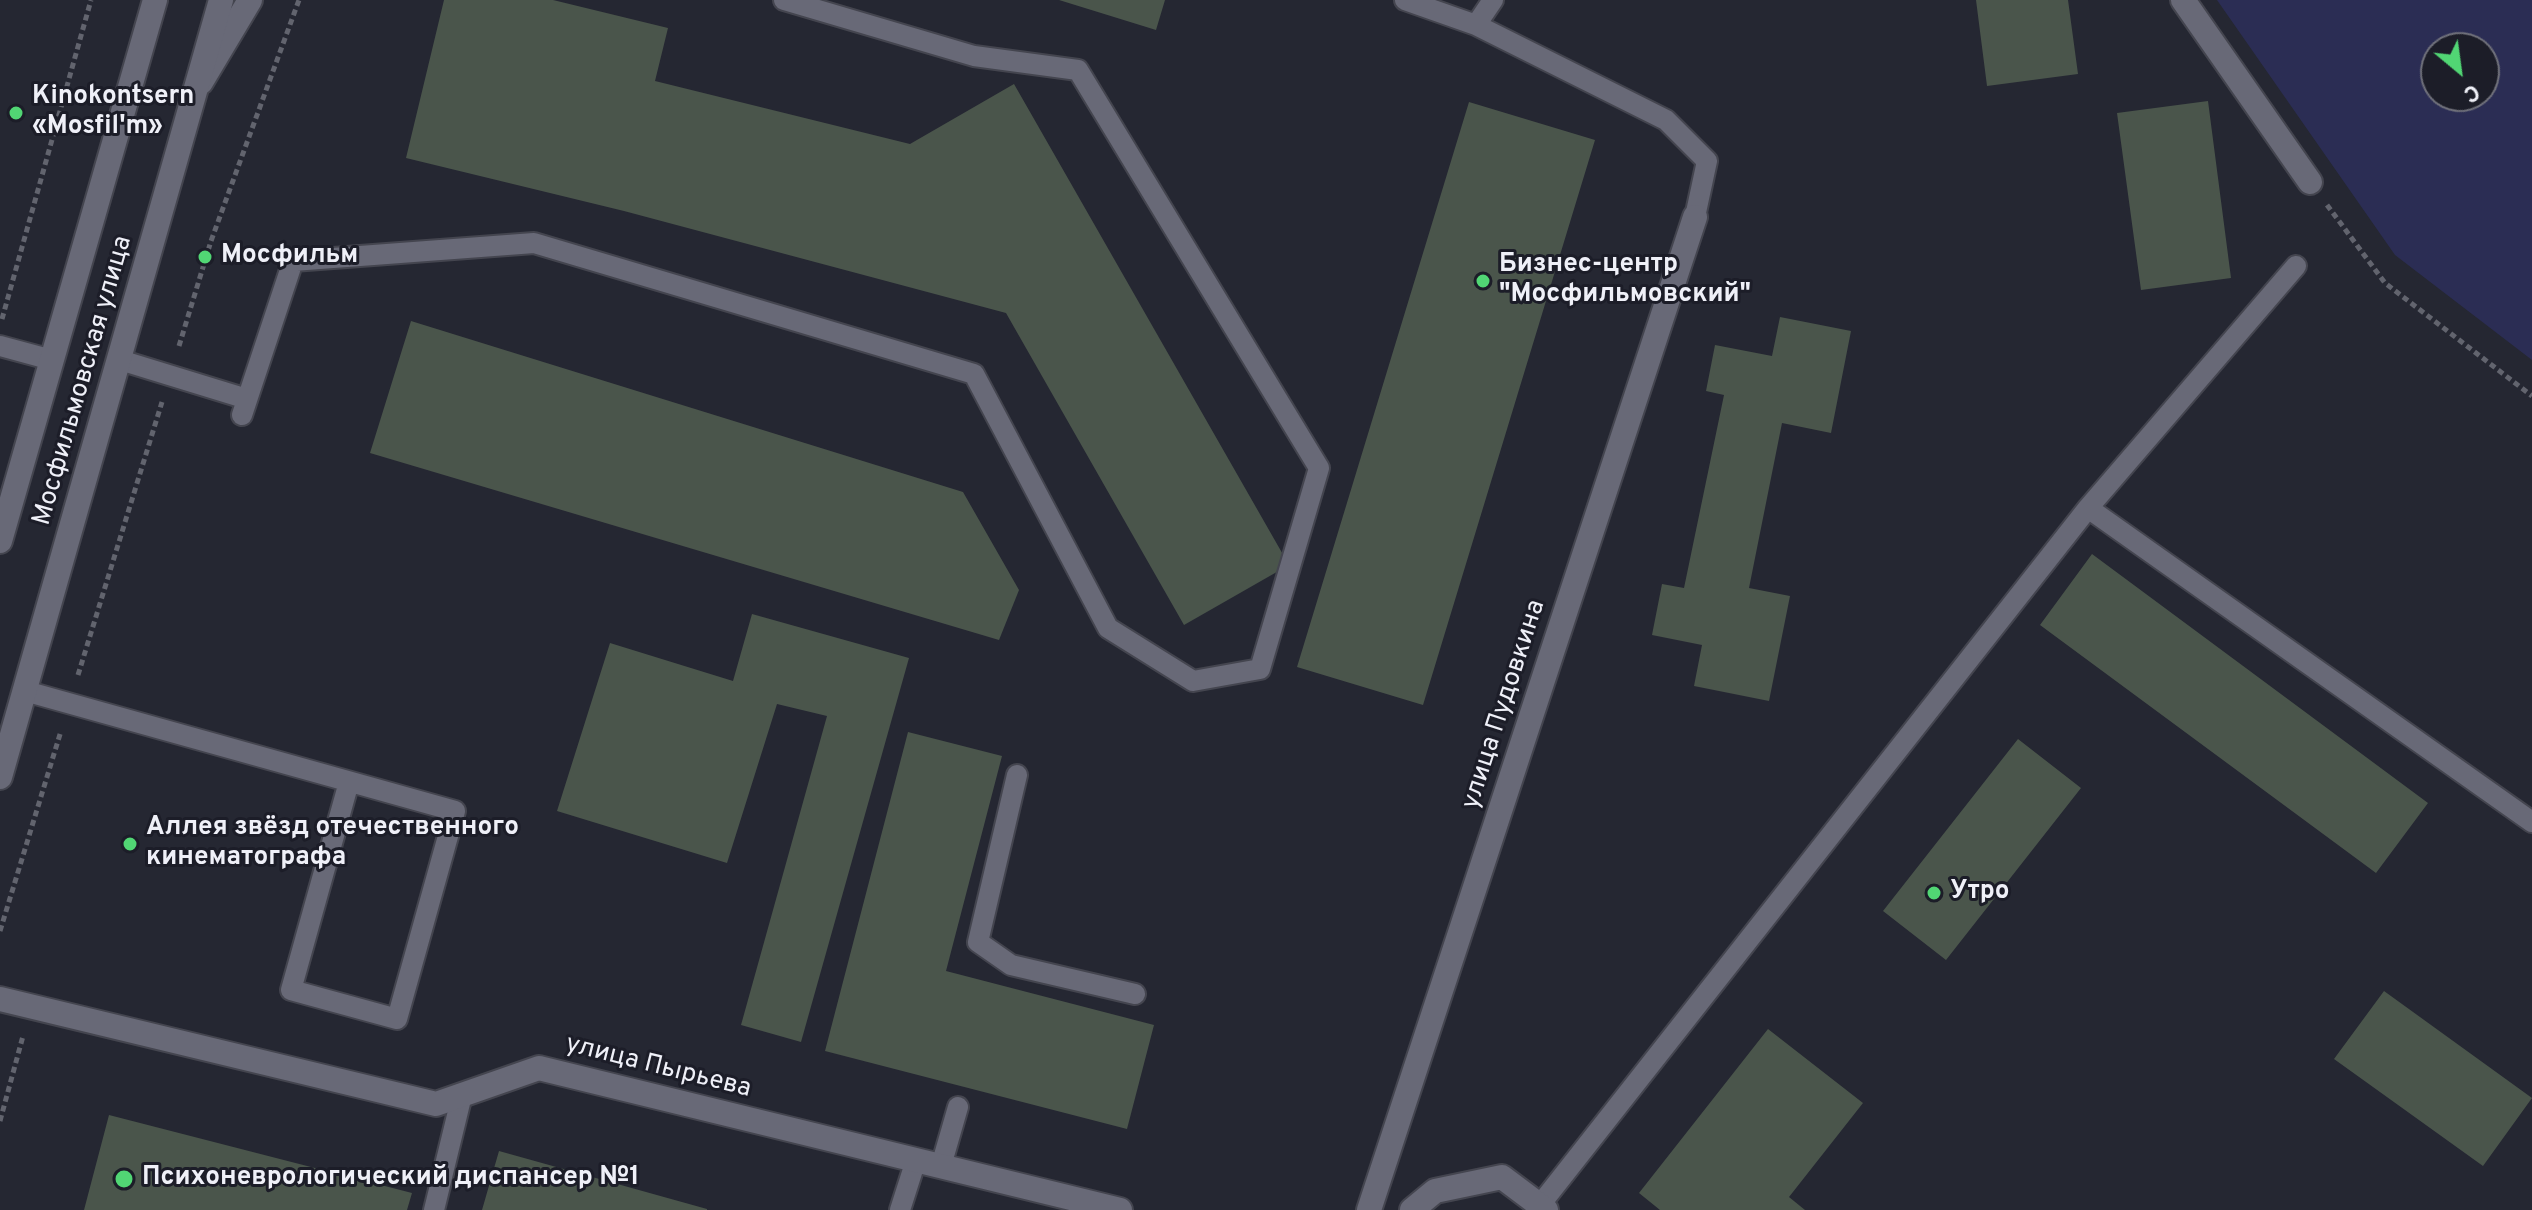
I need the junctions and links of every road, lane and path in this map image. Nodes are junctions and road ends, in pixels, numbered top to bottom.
1 (91, 0) edge
2 (155, 0) edge
3 (221, 0) edge
4 (250, 0) edge
5 (299, 0) edge
6 (784, 0) edge
7 (1405, 0) edge
8 (1493, 0) edge
9 (2183, 0) edge
10 (1476, 25) junction
11 (194, 94) junction
12 (2310, 182) joint
13 (1695, 217) joint
14 (2296, 266) dead end
15 (0, 325) edge
16 (0, 346) edge
17 (52, 360) junction
18 (120, 360) junction
19 (170, 376) junction
20 (2532, 396) edge
21 (2088, 508) junction
22 (0, 541) edge
23 (25, 691) junction
24 (70, 703) junction
25 (1017, 775) dead end
26 (0, 777) edge
27 (349, 782) junction
28 (2532, 822) edge
29 (0, 931) edge
30 (1135, 994) dead end
31 (0, 999) edge
32 (31, 1007) junction
33 (462, 1095) junction
34 (958, 1107) dead end
35 (0, 1121) edge
36 (916, 1160) junction
37 (941, 1166) junction
38 (1543, 1207) edge
39 (434, 1210) edge
40 (900, 1210) edge
41 (1120, 1210) edge
42 (1369, 1210) edge
43 (1412, 1210) edge

1 - 15 path
2 - 17 street, Мосфильмовская улица
3 - 11 street, Мосфильмовская улица
4 - 11 street
5 - 19 path
6 - 19 lane
7 - 10 lane
8 - 10 lane
9 - 12 street
10 - 13 lane
11 - 18 street, Мосфильмовская улица
12 - 20 path
13 - 42 street, улица Пудовкина
14 - 21 lane
16 - 17 lane
17 - 22 street, Мосфильмовская улица
18 - 19 lane
18 - 23 street, Мосфильмовская улица
19 - 24 path
21 - 28 lane
21 - 38 lane
23 - 24 lane
23 - 26 street, Мосфильмовская улица
24 - 27 lane
24 - 29 path
25 - 30 lane
27 - 27 lane
31 - 32 street, улица Пырьева
32 - 33 street, улица Пырьева
32 - 35 path
33 - 36 street, улица Пырьева
33 - 39 lane
34 - 37 lane
36 - 37 street, улица Пырьева
36 - 40 lane
37 - 41 street, улица Пырьева
38 - 43 street

